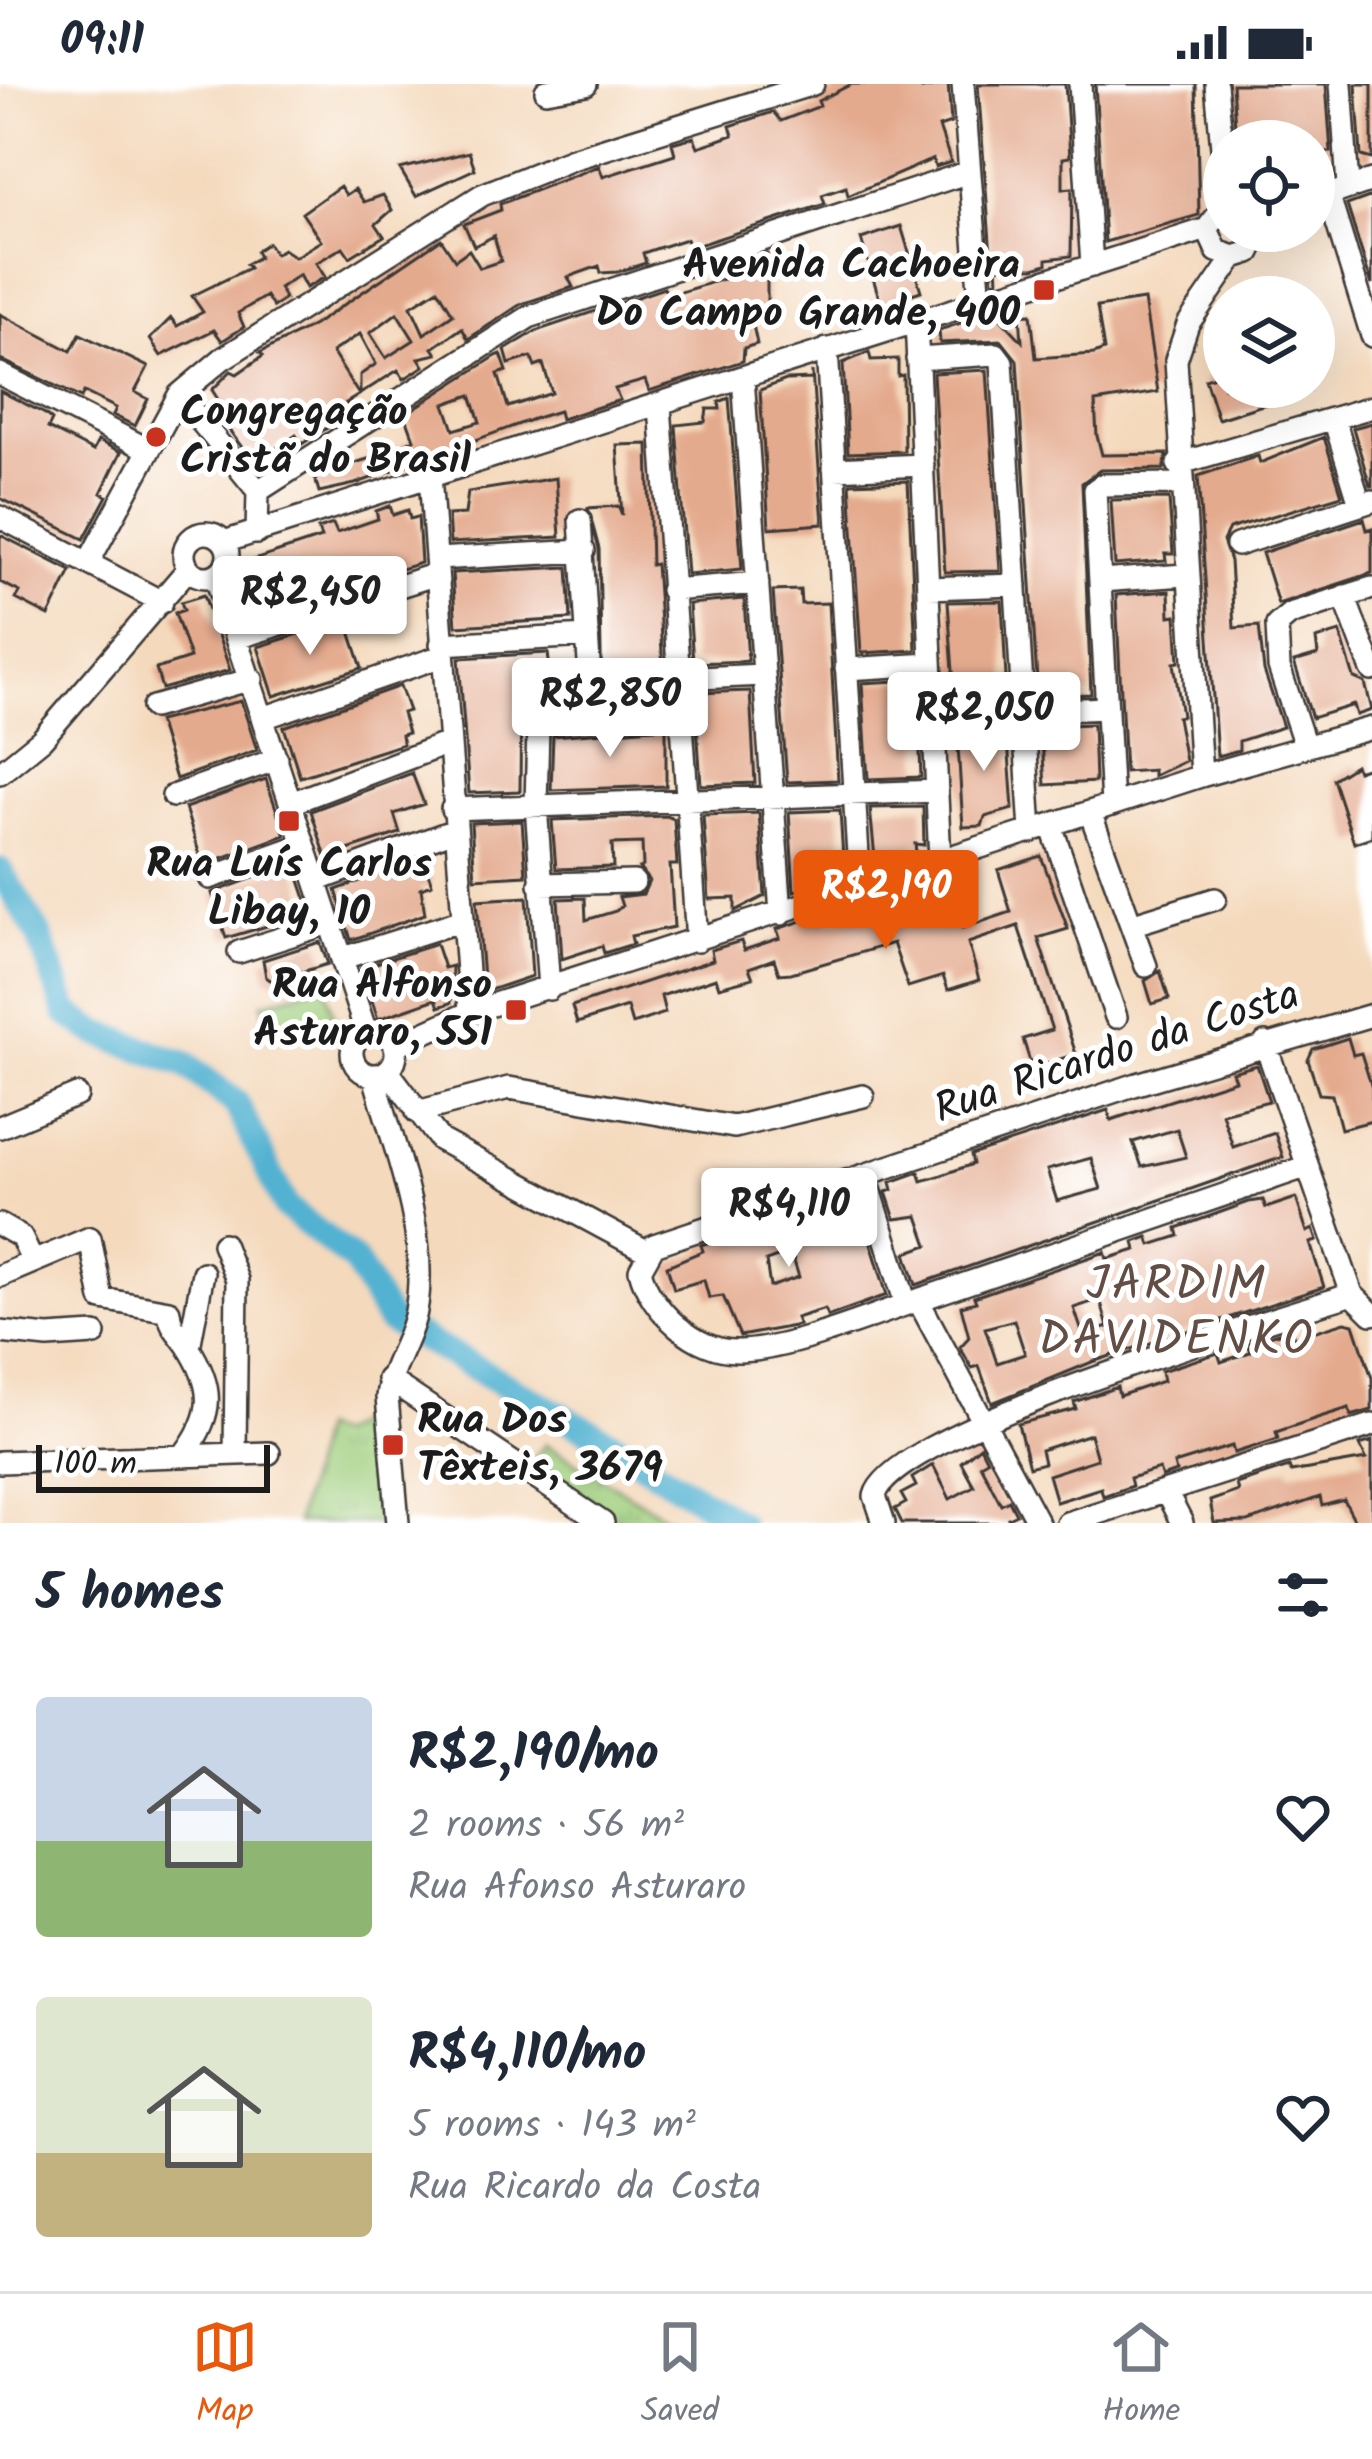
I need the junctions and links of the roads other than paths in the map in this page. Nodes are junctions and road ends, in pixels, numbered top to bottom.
1 (586, 84) edge
2 (813, 84) edge
3 (963, 84) edge
4 (1080, 84) edge
5 (1216, 84) edge
6 (1341, 84) edge
7 (546, 91) dead end
8 (1219, 120) edge
9 (1335, 144) edge
10 (969, 172) junction
11 (1372, 180) edge
12 (1335, 192) edge
13 (1335, 211) edge
14 (1203, 230) edge
15 (1220, 252) edge
16 (1250, 252) edge
17 (1234, 257) junction
18 (1093, 266) junction
19 (980, 302) junction
20 (916, 320) junction
21 (1372, 336) edge
22 (826, 350) junction
23 (917, 359) junction
24 (0, 374) edge
25 (743, 377) junction
26 (179, 395) junction
27 (659, 405) junction
28 (1372, 407) edge
29 (1334, 419) junction
30 (149, 450) junction
31 (922, 465) junction
32 (834, 469) junction
33 (1179, 474) junction
34 (430, 476) junction
35 (258, 490) junction
36 (1366, 502) edge
37 (0, 517) edge
38 (580, 520) dead end
39 (257, 532) junction
40 (224, 542) junction
41 (1237, 545) dead end
42 (584, 551) junction
43 (88, 563) junction
44 (437, 566) junction
45 (188, 569) junction
46 (215, 575) junction
47 (1186, 575) junction
48 (1100, 580) junction
49 (758, 583) junction
50 (1016, 585) junction
51 (928, 588) junction
52 (1372, 588) edge
53 (671, 590) junction
54 (1344, 596) junction
55 (162, 602) junction
56 (588, 636) junction
57 (240, 637) junction
58 (441, 650) junction
59 (931, 664) junction
60 (847, 668) junction
61 (1372, 670) edge
62 (763, 675) junction
63 (252, 679) junction
64 (590, 679) dead end
65 (677, 680) junction
66 (153, 707) dead end
67 (1107, 708) junction
68 (679, 711) junction
69 (1024, 711) junction
70 (934, 715) junction
71 (266, 717) junction
72 (1372, 728) edge
73 (448, 743) junction
74 (1304, 746) junction
75 (277, 759) junction
76 (0, 773) edge
77 (1201, 776) junction
78 (937, 791) junction
79 (855, 793) junction
80 (173, 796) dead end
81 (771, 797) junction
82 (683, 798) junction
83 (291, 803) junction
84 (536, 805) junction
85 (1112, 805) junction
86 (1090, 812) junction
87 (452, 820) junction
88 (1041, 828) junction
89 (304, 844) junction
90 (940, 862) junction
91 (210, 878) dead end
92 (316, 881) junction
93 (634, 882) dead end
94 (541, 884) junction
95 (860, 888) junction
96 (1215, 899) dead end
97 (781, 914) junction
98 (460, 921) junction
99 (329, 923) junction
100 (1134, 924) junction
101 (697, 941) junction
102 (239, 952) dead end
103 (343, 958) junction
104 (1146, 966) dead end
105 (549, 989) junction
106 (470, 1012) junction
107 (1372, 1015) edge
108 (1116, 1017) dead end
109 (366, 1032) junction
110 (1265, 1042) junction
111 (395, 1046) junction
112 (381, 1074) junction
113 (77, 1095) dead end
114 (863, 1096) dead end
115 (417, 1112) junction
116 (0, 1127) edge
117 (1306, 1167) junction
118 (866, 1177) junction
119 (0, 1225) edge
120 (223, 1244) dead end
121 (648, 1252) junction
122 (32, 1262) junction
123 (203, 1274) dead end
124 (0, 1276) edge
125 (1352, 1294) junction
126 (912, 1302) junction
127 (1372, 1314) edge
128 (0, 1332) edge
129 (95, 1334) dead end
130 (189, 1348) junction
131 (388, 1379) junction
132 (984, 1418) junction
133 (1372, 1425) edge
134 (185, 1453) junction
135 (235, 1453) junction
136 (269, 1453) dead end
137 (0, 1462) edge
138 (1167, 1494) junction
139 (398, 1523) edge
140 (604, 1523) edge
141 (884, 1523) edge
142 (1037, 1523) edge
143 (1067, 1523) edge
144 (1182, 1523) edge

1 - 7 street
2 - 26 street
3 - 10 street
4 - 18 street
5 - 8 street
6 - 9 street
10 - 19 street
10 - 35 street
11 - 12 street
13 - 21 street
14 - 18 street
15 - 17 street
16 - 17 street
17 - 33 street
18 - 19 street
19 - 20 street
20 - 22 street
20 - 23 street
22 - 25 street
22 - 32 street
23 - 31 street
23 - 50 street
24 - 30 street
25 - 27 street
25 - 49 street
26 - 30 street
26 - 35 street
27 - 34 street
27 - 53 street
28 - 29 street
29 - 33 street
29 - 36 street
30 - 43 street
31 - 32 street
31 - 51 street
32 - 60 street
33 - 47 street
33 - 48 street
34 - 39 street
34 - 44 street
35 - 39 street
36 - 41 street
37 - 43 street
38 - 42 street
39 - 40 street
40 - 45 street
40 - 46 street
42 - 44 street
42 - 56 street
43 - 55 street
44 - 57 street
44 - 58 street
45 - 46 street
45 - 55 street
46 - 57 street
47 - 48 street
47 - 77 street
48 - 67 street
49 - 53 street
49 - 62 street
50 - 51 street
50 - 69 street
51 - 59 street
52 - 54 street
53 - 65 street
54 - 61 street
54 - 74 street
55 - 76 street
56 - 58 street
56 - 64 street
57 - 63 street
58 - 71 street
58 - 73 street
59 - 60 street
59 - 70 street
60 - 79 street
62 - 65 street
62 - 81 street
63 - 66 street
63 - 71 street
65 - 68 street
67 - 69 street
67 - 85 street
68 - 82 street
68 - 84 street
69 - 70 street
69 - 88 street
70 - 78 street
71 - 75 street
72 - 74 street
73 - 83 street
73 - 87 street
74 - 77 street
75 - 80 street
75 - 83 street
77 - 85 street
78 - 79 street
78 - 90 street
79 - 81 street
79 - 95 street
81 - 82 street
81 - 97 street
82 - 84 street
82 - 101 street
83 - 89 street
84 - 87 street
84 - 94 street
85 - 86 street
86 - 88 street
86 - 100 street
87 - 92 street
87 - 98 street
88 - 90 street
88 - 108 street
89 - 91 street
89 - 92 street
90 - 95 street
92 - 99 street
93 - 94 street
94 - 105 street
95 - 97 street
96 - 100 street
97 - 101 street
98 - 103 street
98 - 106 street
99 - 102 street
99 - 103 street
100 - 104 street
101 - 105 street
103 - 109 street
105 - 106 street
106 - 111 street
107 - 110 street, Rua Ricardo da Costa
109 - 111 street
109 - 112 street
110 - 117 street
110 - 118 street, Rua Ricardo da Costa
111 - 112 street
112 - 115 street
112 - 131 street
113 - 116 street
114 - 115 street
115 - 121 street
117 - 125 street
117 - 126 street
118 - 121 street, Rua Ricardo da Costa
118 - 126 street
119 - 122 street
120 - 135 street
121 - 126 street
122 - 124 street
122 - 130 street
123 - 130 street
125 - 127 street
125 - 132 street
126 - 132 street
128 - 129 street
130 - 134 street
131 - 139 street
131 - 140 street
132 - 141 street
132 - 142 street
133 - 138 street
134 - 135 street
134 - 137 street
135 - 136 street
138 - 143 street
138 - 144 street

